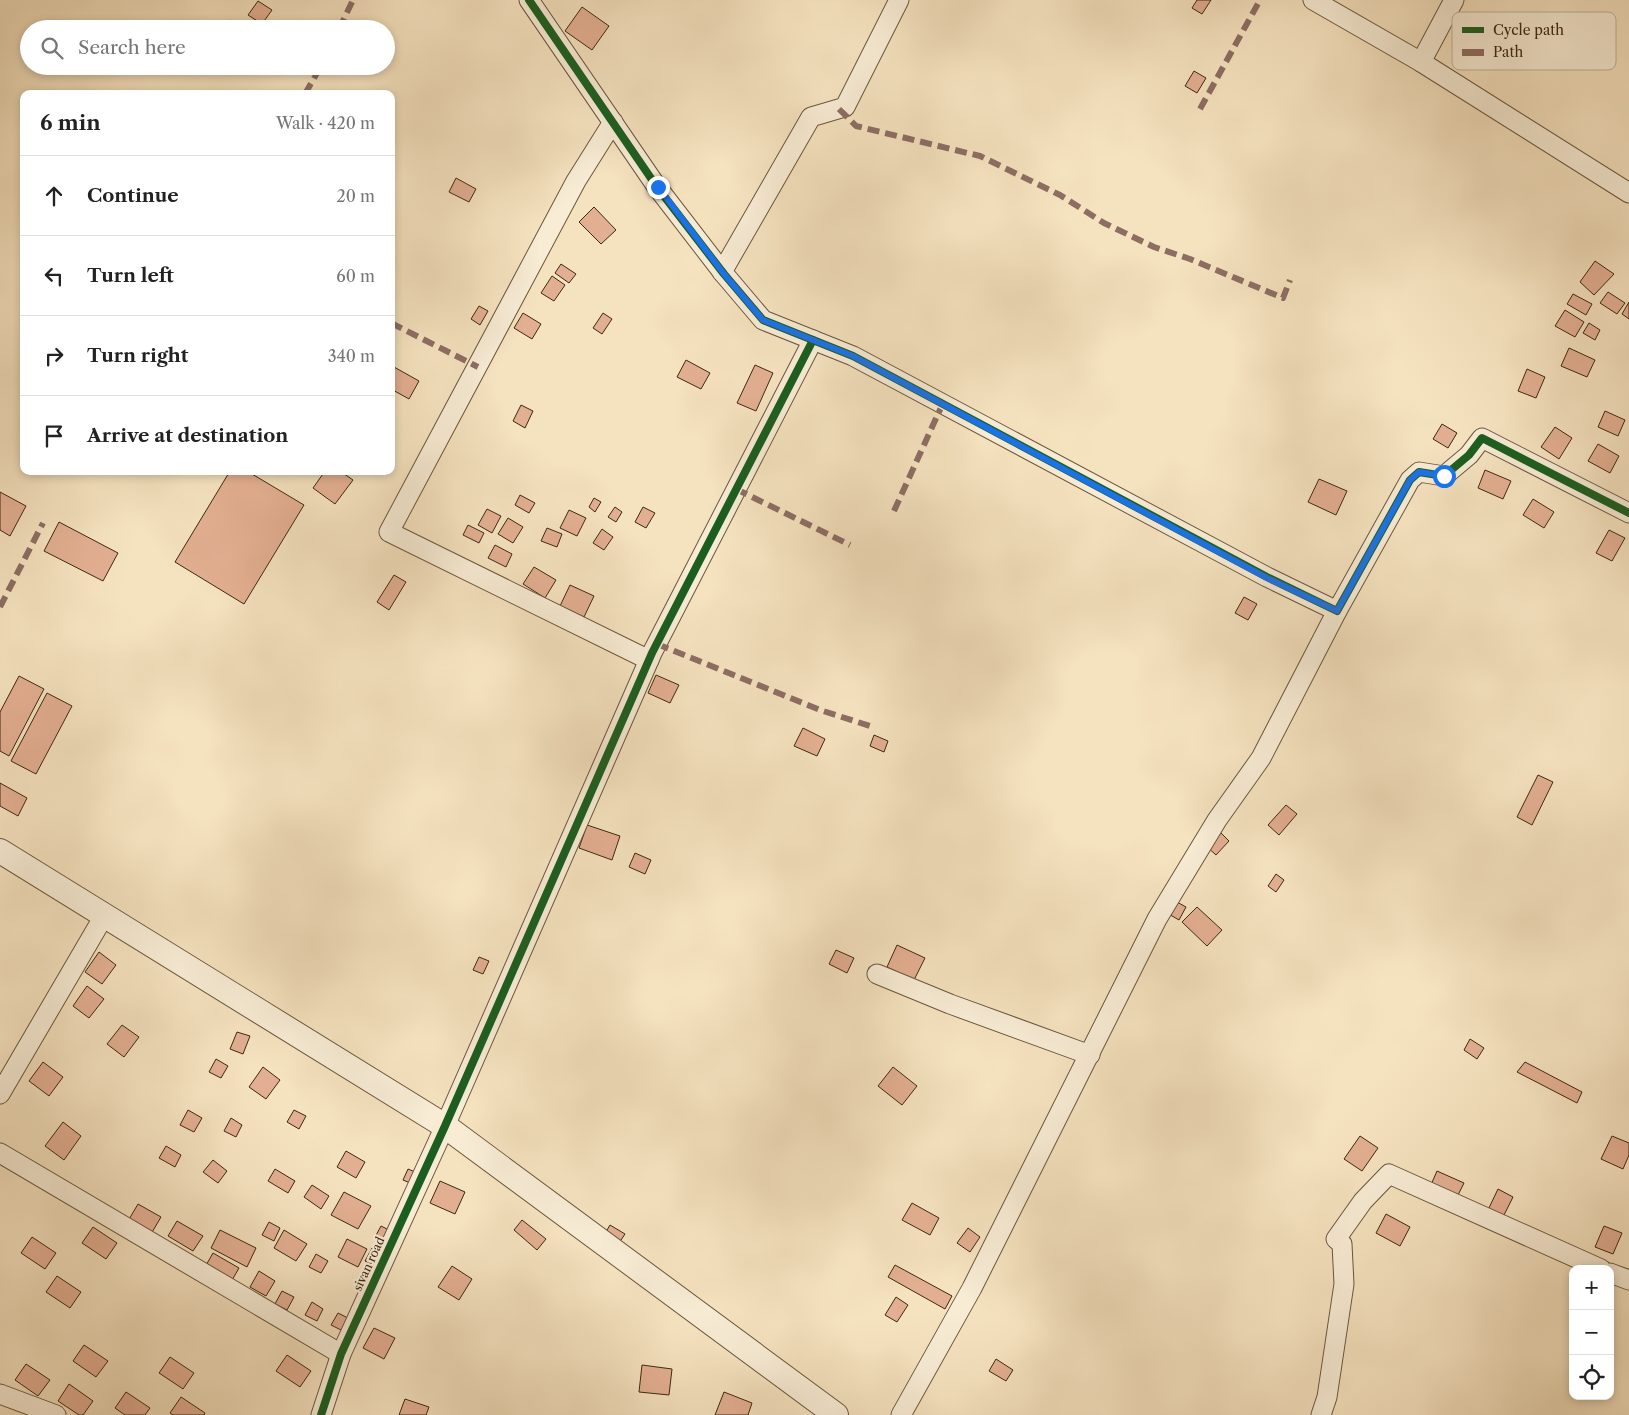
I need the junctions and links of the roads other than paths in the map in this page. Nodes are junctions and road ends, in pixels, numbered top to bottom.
1 (529, 0) edge
2 (899, 0) edge
3 (1313, 0) edge
4 (1454, 0) edge
5 (1421, 62) junction
6 (613, 122) junction
7 (1629, 193) edge
8 (722, 272) junction
9 (813, 340) junction
10 (1629, 513) edge
11 (1337, 611) junction
12 (649, 660) junction
13 (0, 851) edge
14 (104, 916) junction
15 (877, 974) dead end
16 (1090, 1055) junction
17 (0, 1094) edge
18 (445, 1126) junction
19 (0, 1153) edge
20 (1592, 1265) edge
21 (1614, 1274) edge
22 (1629, 1280) edge
23 (341, 1354) junction
24 (0, 1394) edge
25 (56, 1415) edge
26 (321, 1415) edge
27 (836, 1415) edge
28 (901, 1415) edge
29 (1321, 1415) edge

1 - 6 street
2 - 8 street
3 - 5 street
4 - 5 street
5 - 7 street
6 - 8 street
6 - 12 street
8 - 9 street
9 - 11 street
9 - 12 street, sivan road
10 - 11 street
11 - 16 street
12 - 18 street, sivan road
13 - 14 street
14 - 17 street
14 - 18 street
15 - 16 street
16 - 28 street
18 - 23 street, sivan road
18 - 27 street
19 - 23 street
20 - 29 street
21 - 22 street
23 - 26 street, sivan road
24 - 25 street

